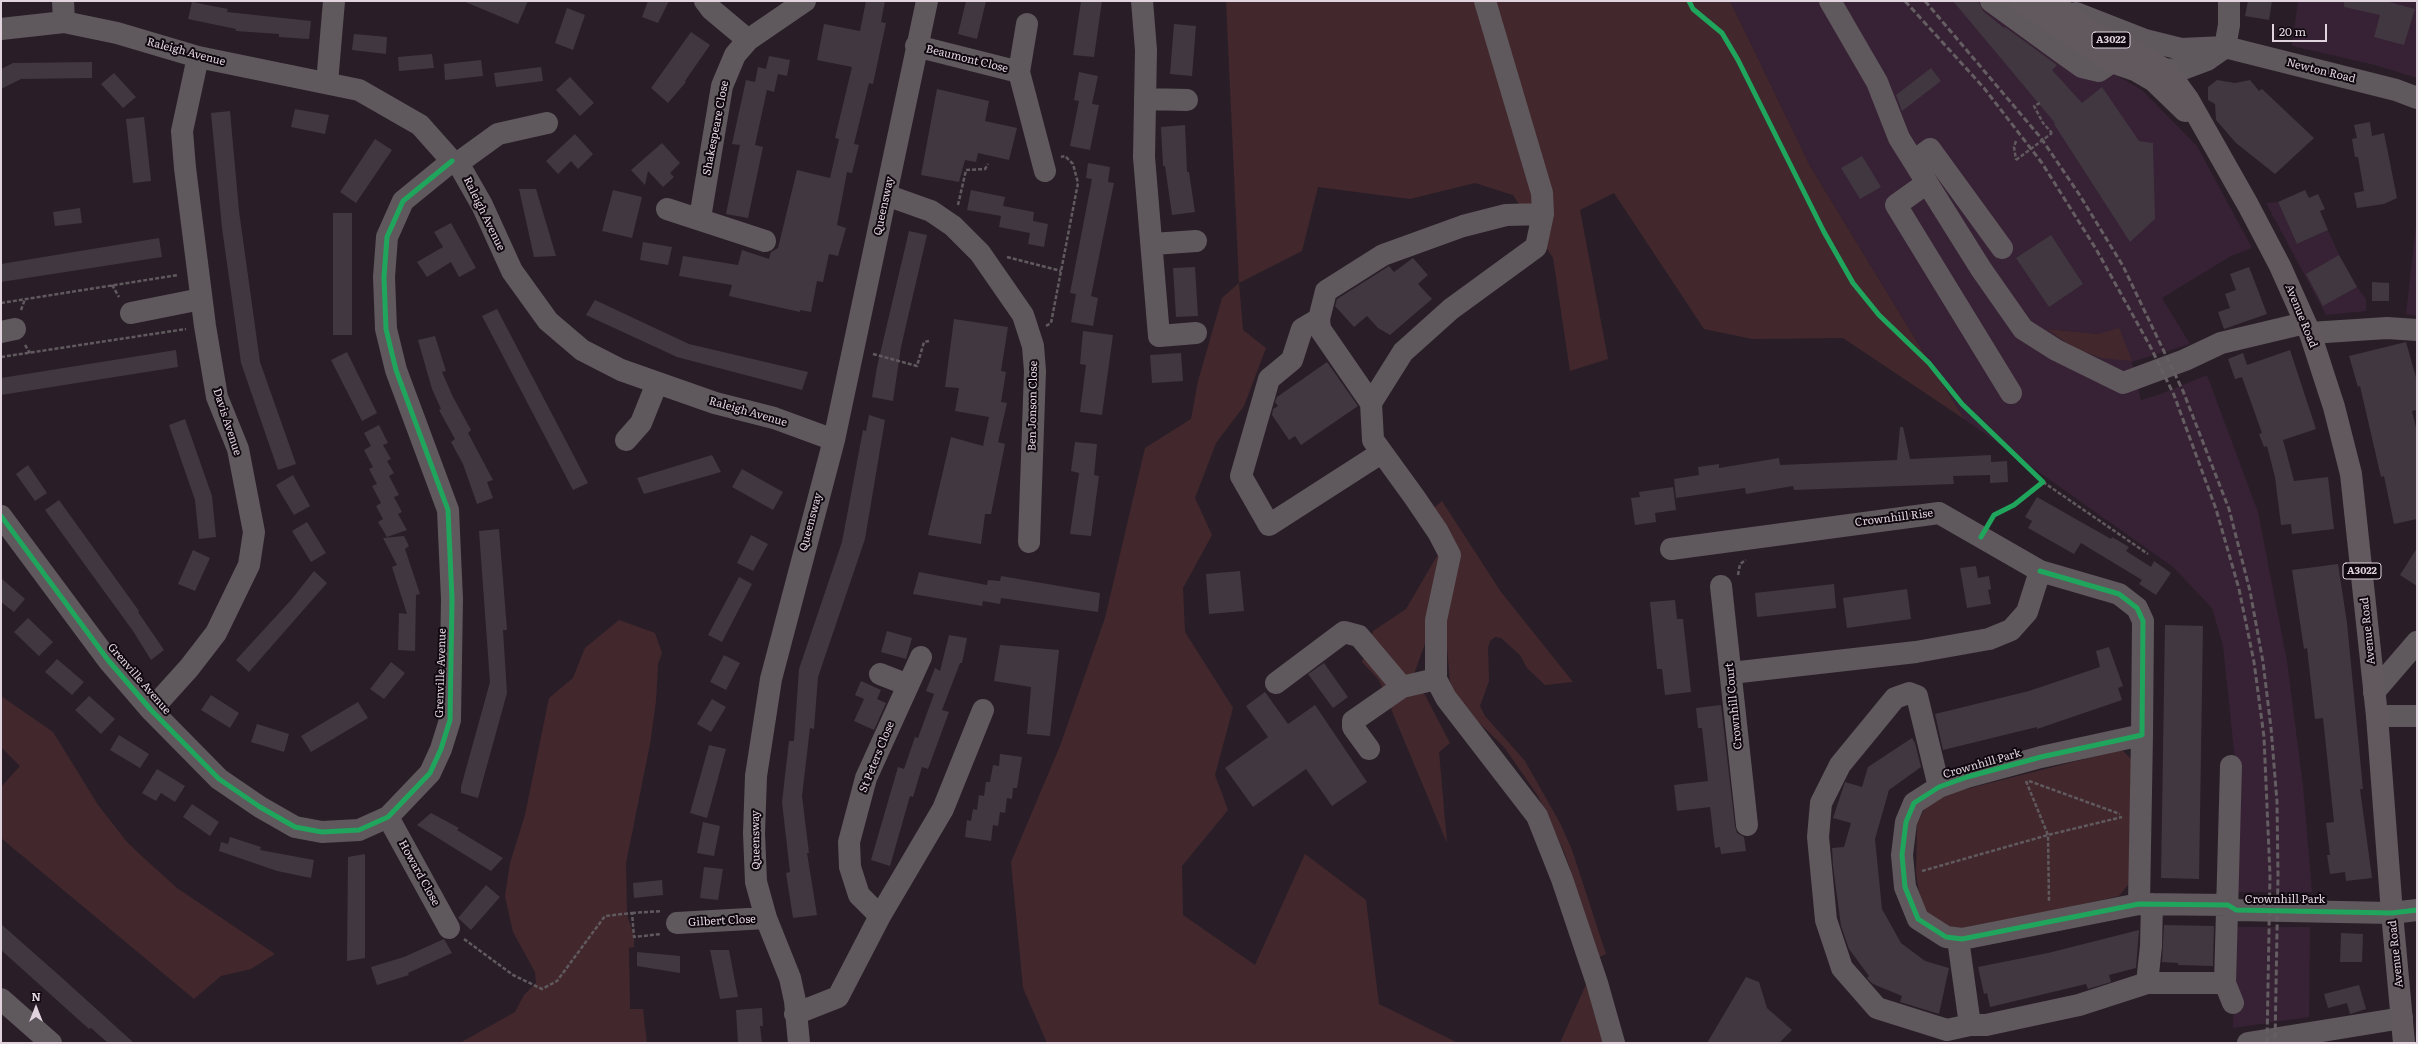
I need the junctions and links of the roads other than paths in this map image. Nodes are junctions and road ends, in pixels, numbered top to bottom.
1 (63, 1) edge
2 (334, 1) edge
3 (705, 1) edge
4 (805, 1) edge
5 (927, 1) edge
6 (1142, 1) edge
7 (1485, 1) edge
8 (1830, 1) edge
9 (1992, 1) edge
10 (2020, 1) edge
11 (2229, 1) edge
12 (2055, 4) edge
13 (64, 22) junction
14 (1028, 24) dead end
15 (1, 29) edge
16 (2086, 39) junction
17 (748, 40) junction
18 (916, 46) junction
19 (2225, 47) junction
20 (198, 57) junction
21 (2110, 59) junction
22 (2208, 60) junction
23 (2135, 70) junction
24 (2167, 71) junction
25 (1019, 72) junction
26 (327, 83) junction
27 (2417, 98) edge
28 (1145, 99) junction
29 (2188, 99) junction
30 (1187, 100) dead end
31 (547, 123) dead end
32 (2204, 130) junction
33 (455, 162) junction
34 (1914, 162) junction
35 (1043, 167) road end
36 (1927, 183) junction
37 (886, 195) junction
38 (667, 209) dead end
39 (1543, 214) junction
40 (700, 218) junction
41 (765, 241) dead end
42 (1196, 241) dead end
43 (1153, 244) junction
44 (2002, 248) dead end
45 (201, 299) junction
46 (131, 313) dead end
47 (1319, 319) junction
48 (2308, 328) junction
49 (2417, 330) edge
50 (1196, 333) dead end
51 (657, 383) junction
52 (2011, 393) dead end
53 (1371, 403) junction
54 (626, 440) dead end
55 (834, 440) junction
56 (1382, 453) junction
57 (1, 516) edge
58 (1029, 542) dead end
59 (1671, 549) dead end
60 (2040, 571) junction
61 (1721, 586) road end
62 (2417, 642) edge
63 (921, 657) dead end
64 (1731, 673) junction
65 (880, 674) dead end
66 (1436, 679) junction
67 (1276, 683) dead end
68 (908, 685) junction
69 (1402, 687) junction
70 (2374, 692) junction
71 (151, 710) junction
72 (983, 710) dead end
73 (2377, 716) junction
74 (2417, 716) edge
75 (2142, 735) junction
76 (1369, 750) dead end
77 (2232, 766) dead end
78 (1939, 787) junction
79 (388, 817) junction
80 (1747, 825) dead end
81 (2146, 904) junction
82 (2228, 905) junction
83 (2417, 910) edge
84 (2392, 913) junction
85 (880, 916) junction
86 (766, 918) junction
87 (677, 923) road end
88 (449, 928) road end
89 (1958, 939) junction
90 (2147, 983) junction
91 (2225, 983) junction
92 (1, 999) edge
93 (2233, 1003) dead end
94 (795, 1014) junction
95 (2402, 1018) junction
96 (1970, 1025) junction
97 (51, 1043) edge
98 (799, 1043) edge
99 (1614, 1043) edge
100 (2248, 1043) edge
101 (2404, 1043) edge

1 - 13 street
2 - 26 street
3 - 17 street
4 - 17 street, Shakespeare Close
5 - 18 street, Queensway
6 - 28 street
7 - 39 street
8 - 34 street
9 - 16 street, Newton Road
10 - 16 main road, A3022
11 - 19 street
12 - 16 main road, A3022
13 - 15 street
13 - 20 street, Raleigh Avenue
14 - 25 street, Beaumont Close
16 - 19 street, Newton Road
16 - 21 main road, A3022
17 - 40 street, Shakespeare Close
18 - 25 street, Beaumont Close
18 - 37 street, Queensway
19 - 22 street
19 - 27 street, Newton Road
20 - 26 street, Raleigh Avenue
20 - 45 street, Davis Avenue
21 - 23 main road, A3022
21 - 24 main road, Avenue Road / A3022
22 - 24 street
22 - 29 street
23 - 24 street
23 - 32 main road, Avenue Road / A3022
24 - 29 main road, Avenue Road / A3022
25 - 35 street, Beaumont Close
26 - 33 street, Raleigh Avenue
28 - 30 street
28 - 43 street
29 - 32 main road, Avenue Road / A3022
31 - 33 street, Grenville Avenue
32 - 48 main road, Avenue Road / A3022
33 - 51 street, Raleigh Avenue
33 - 79 street, Grenville Avenue
34 - 36 street
34 - 44 street
36 - 48 street
36 - 52 street
37 - 55 street, Queensway
37 - 58 street, Ben Jonson Close
38 - 40 street
39 - 47 street
39 - 53 street
40 - 41 street
42 - 43 street
43 - 50 street
45 - 46 street
45 - 71 street, Davis Avenue
47 - 53 street
47 - 56 street
48 - 49 street
48 - 70 main road, Avenue Road / A3022
51 - 54 street
51 - 55 street, Raleigh Avenue
53 - 56 street
55 - 86 street, Queensway
56 - 66 street
57 - 71 street, Grenville Avenue
59 - 60 street, Crownhill Rise
60 - 64 street
60 - 75 street
61 - 64 street, Crownhill Court
62 - 70 street
63 - 68 street, St Peters Close
64 - 80 street, Crownhill Court
65 - 68 street
66 - 69 street
66 - 99 street
67 - 69 street
68 - 85 street, St Peters Close
69 - 76 street
70 - 73 main road, Avenue Road / A3022
71 - 79 street, Grenville Avenue
72 - 85 street
73 - 74 street
73 - 84 main road, Avenue Road / A3022
75 - 78 street, Crownhill Park
75 - 81 street
77 - 82 street
78 - 89 street, Crownhill Park
78 - 96 street
79 - 88 street, Howard Close
81 - 82 street, Crownhill Park
81 - 89 street, Crownhill Park
81 - 90 street
82 - 84 street, Crownhill Park
82 - 91 street
83 - 84 street, Crownhill Park
84 - 95 main road, Avenue Road / A3022
85 - 94 street
86 - 87 street, Gilbert Close
86 - 94 street, Queensway
89 - 96 street
90 - 91 street
90 - 96 street
91 - 93 street
92 - 97 street
94 - 98 street, Queensway
95 - 100 street
95 - 101 main road, Avenue Road / A3022

